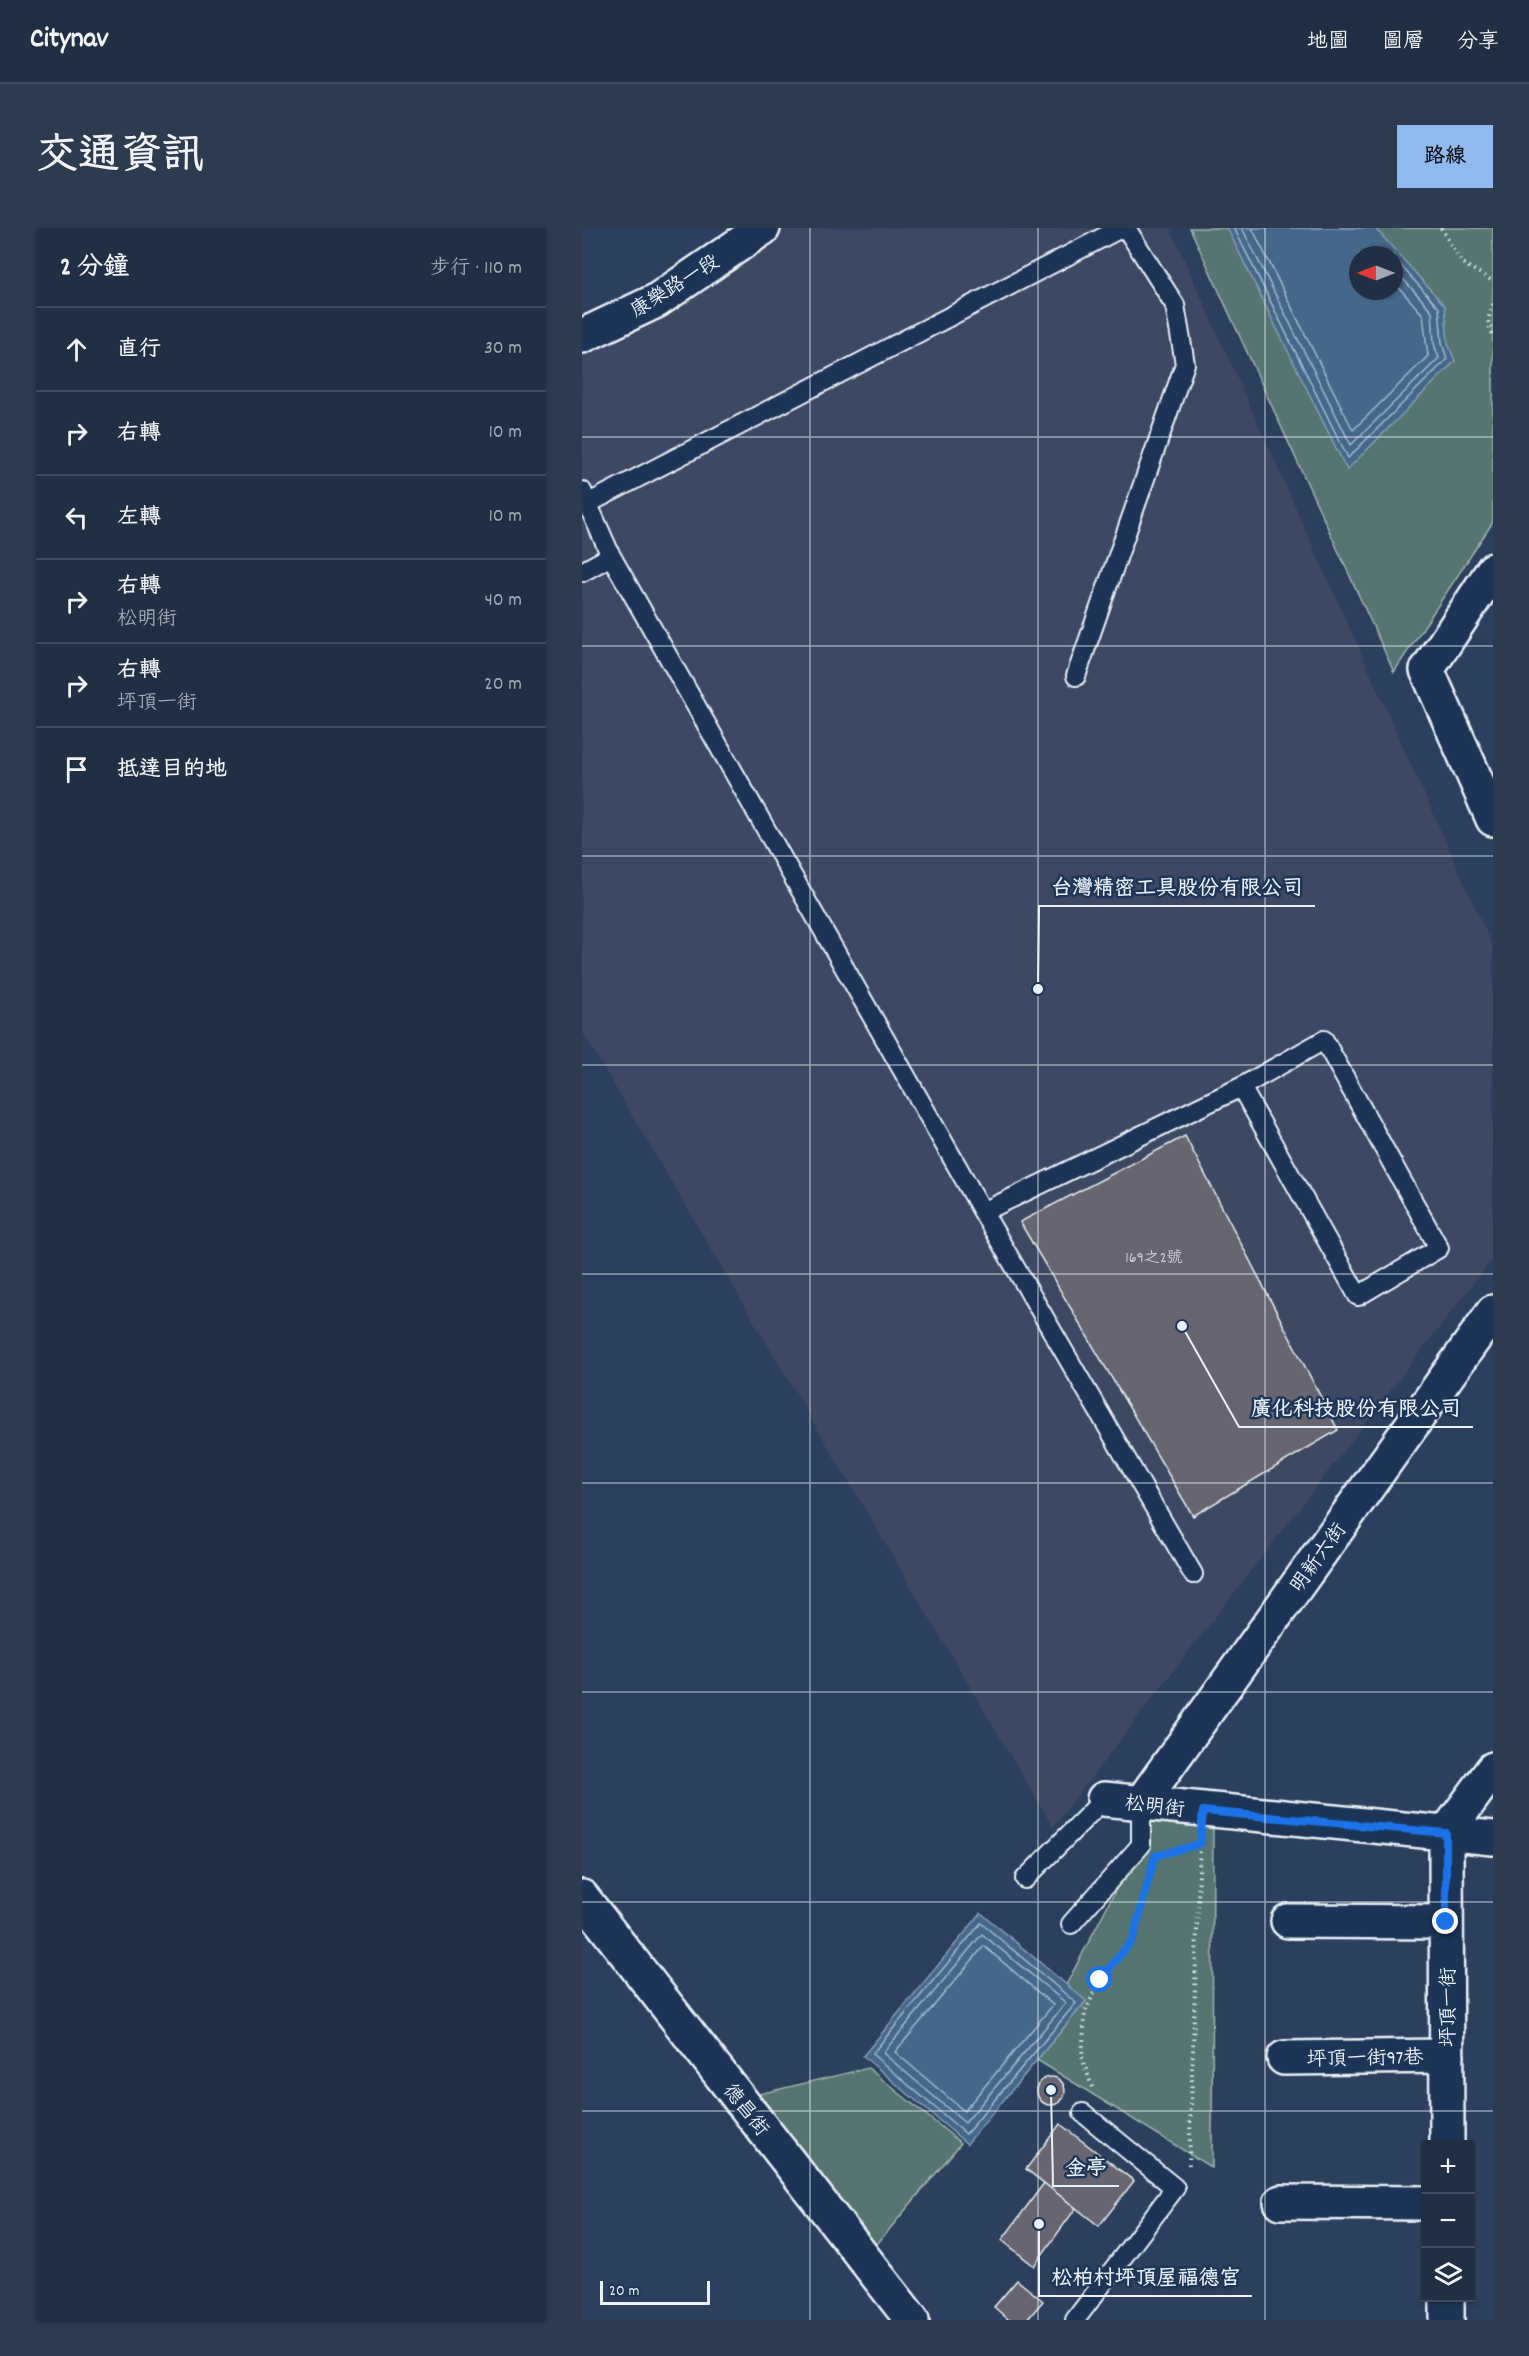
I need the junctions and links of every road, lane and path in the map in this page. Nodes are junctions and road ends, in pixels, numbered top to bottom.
1 (763, 228) edge
2 (1123, 228) edge
3 (1441, 228) edge
4 (1493, 281) edge
5 (1493, 304) edge
6 (582, 336) edge
7 (1493, 339) edge
8 (586, 497) edge
9 (611, 556) junction
10 (1493, 570) edge
11 (582, 572) edge
12 (1076, 676) dead end
13 (1493, 819) edge
14 (1241, 1088) junction
15 (983, 1212) junction
16 (1493, 1312) edge
17 (1193, 1574) dead end
18 (1493, 1769) edge
19 (1104, 1799) joint
20 (1142, 1803) junction
21 (1203, 1811) junction
22 (1446, 1833) junction
23 (1493, 1838) edge
24 (1200, 1844) junction
25 (1167, 1853) dead end
26 (1150, 1877) dead end
27 (1025, 1879) dead end
28 (582, 1897) edge
29 (1288, 1921) dead end
30 (1446, 1922) junction
31 (1071, 1924) dead end
32 (1447, 2056) junction
33 (1284, 2058) dead end
34 (1093, 2091) dead end
35 (1083, 2113) dead end
36 (1447, 2140) edge
37 (1180, 2163) dead end
38 (1281, 2202) dead end
39 (1421, 2203) edge
40 (1447, 2302) edge
41 (912, 2320) edge
42 (1075, 2320) edge
43 (1447, 2320) edge

1 - 6 street, 康樂路一段
2 - 8 lane
2 - 12 lane
3 - 4 path
5 - 7 path
8 - 9 lane
9 - 11 lane
9 - 15 lane
10 - 13 street
14 - 14 lane
14 - 15 lane
15 - 17 lane
16 - 20 street, 明新六街
18 - 22 street
19 - 20 street, 松明街
19 - 27 lane
20 - 21 street, 松明街
20 - 31 lane
21 - 22 street, 松明街
21 - 24 path
22 - 23 street, 松明街
22 - 30 street, 坪頂一街
24 - 25 path
24 - 37 path
26 - 34 path
28 - 41 street, 德昌街
29 - 30 street
30 - 32 street, 坪頂一街
32 - 33 street, 坪頂一街97巷
32 - 36 street, 坪頂一街
35 - 42 lane
38 - 39 street
40 - 43 street

